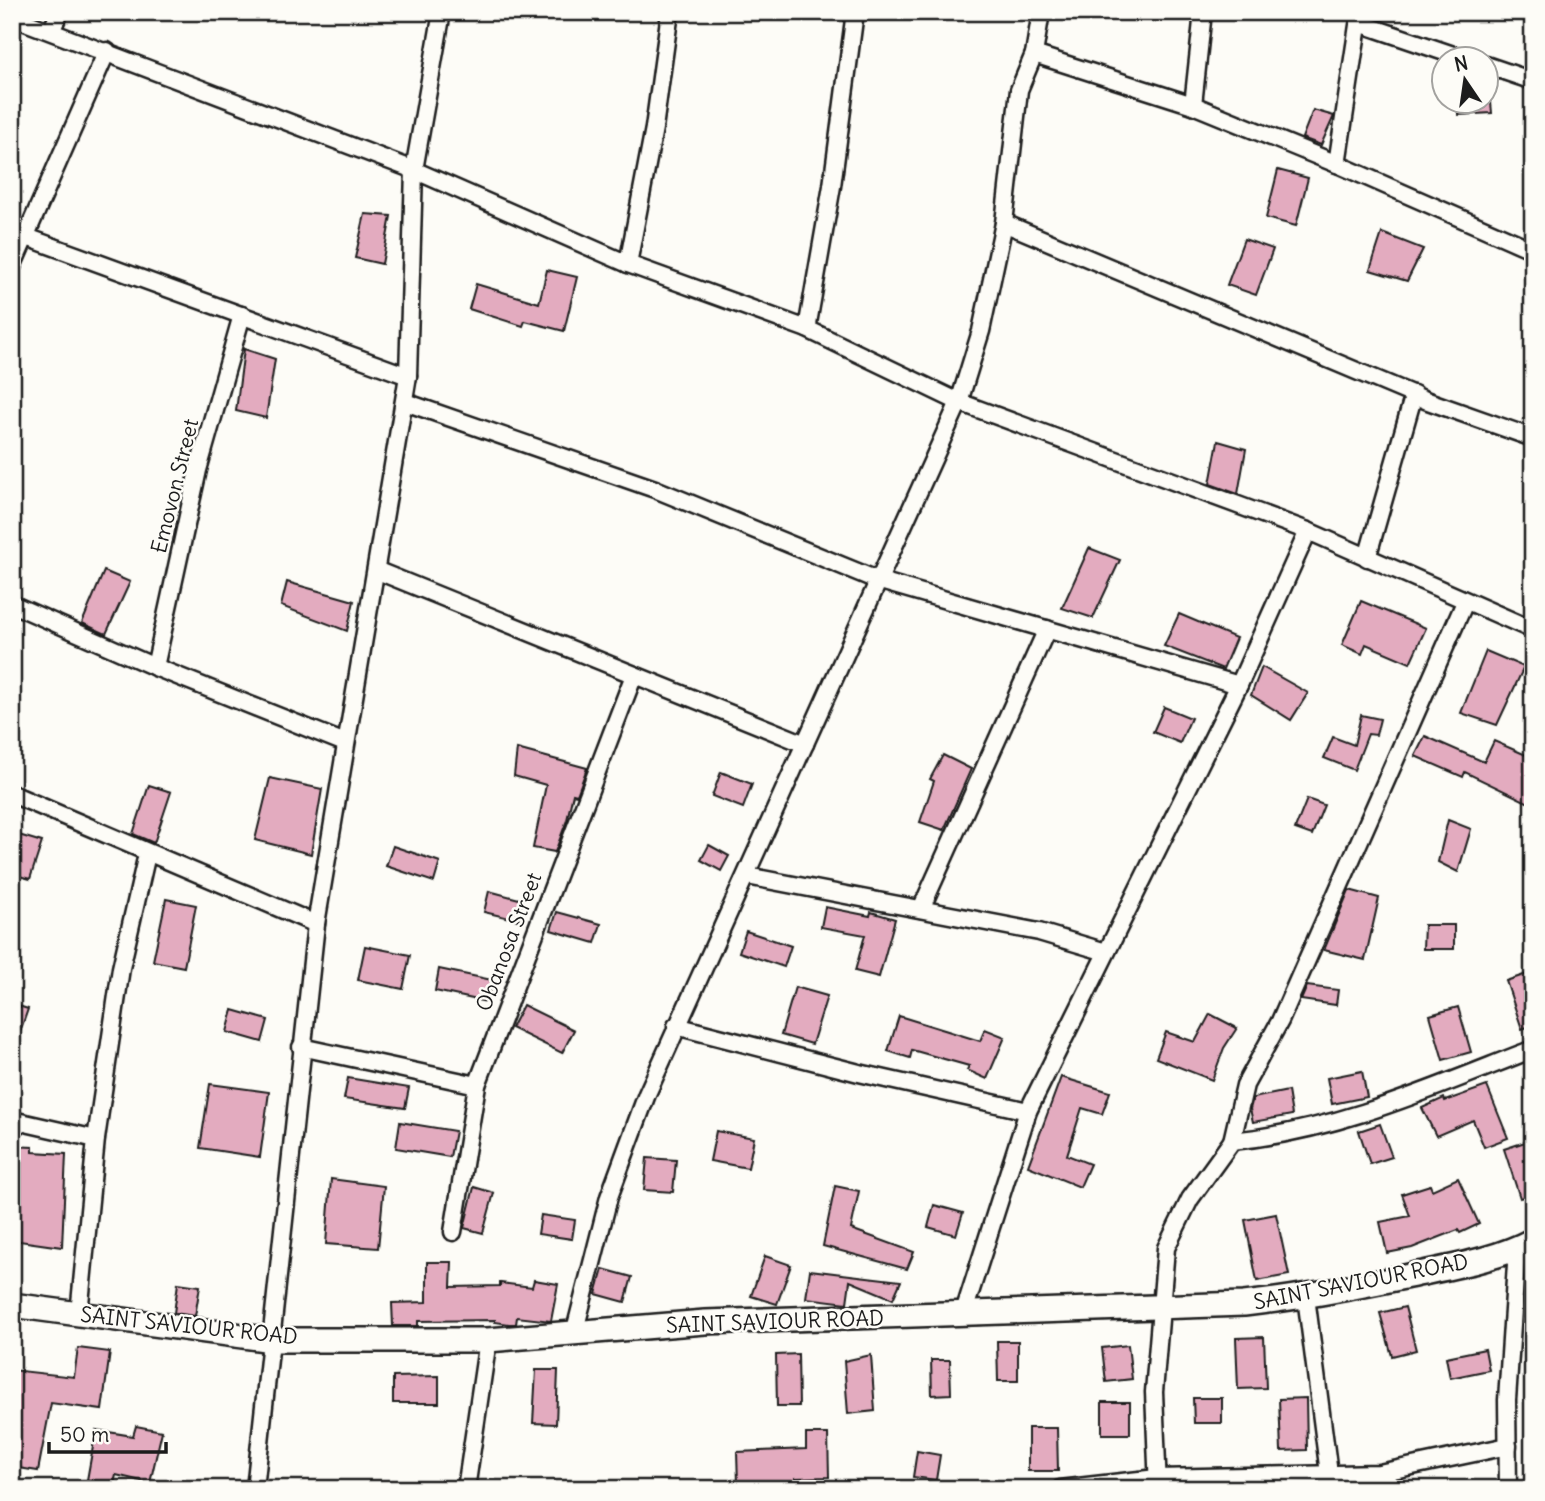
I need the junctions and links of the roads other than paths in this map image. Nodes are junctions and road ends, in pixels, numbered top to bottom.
1 (60, 12) edge
2 (442, 12) edge
3 (670, 12) edge
4 (855, 12) edge
5 (1041, 12) edge
6 (1203, 12) edge
7 (12, 17) edge
8 (1359, 18) edge
9 (51, 31) junction
10 (1432, 46) edge
11 (107, 51) junction
12 (1034, 54) junction
13 (1500, 70) edge
14 (1533, 81) edge
15 (1193, 105) junction
16 (1337, 164) junction
17 (414, 170) junction
18 (1004, 223) junction
19 (24, 236) junction
20 (1533, 250) edge
21 (628, 264) junction
22 (12, 267) edge
23 (242, 315) junction
24 (807, 329) junction
25 (408, 376) junction
26 (1414, 394) junction
27 (405, 402) junction
28 (959, 402) junction
29 (1533, 438) edge
30 (1307, 531) junction
31 (1367, 558) junction
32 (378, 571) junction
33 (877, 580) junction
34 (1465, 602) junction
35 (12, 604) edge
36 (1047, 629) junction
37 (1533, 630) edge
38 (155, 667) junction
39 (634, 675) junction
40 (1239, 685) junction
41 (345, 743) junction
42 (805, 744) junction
43 (12, 794) edge
44 (147, 854) junction
45 (747, 876) junction
46 (921, 909) junction
47 (316, 924) junction
48 (1106, 952) junction
49 (676, 1027) junction
50 (301, 1047) junction
51 (1533, 1049) edge
52 (477, 1085) junction
53 (1028, 1111) junction
54 (12, 1120) edge
55 (96, 1139) junction
56 (1232, 1141) junction
57 (453, 1232) dead end
58 (1525, 1244) edge
59 (1307, 1297) junction
60 (12, 1305) edge
61 (1161, 1308) junction
62 (79, 1314) junction
63 (963, 1315) junction
64 (574, 1334) junction
65 (272, 1340) junction
66 (488, 1340) junction
67 (1507, 1446) junction
68 (1158, 1483) edge
69 (1330, 1483) edge
70 (254, 1489) edge
71 (466, 1489) edge
72 (1060, 1489) edge
73 (1508, 1489) edge

1 - 9 street
2 - 17 street
3 - 21 street
4 - 24 street
5 - 12 street
6 - 15 street
7 - 9 street
8 - 10 street
8 - 16 street
9 - 11 street
11 - 17 street
11 - 19 street
12 - 15 street
12 - 18 street
13 - 14 street
15 - 16 street
16 - 20 street
17 - 21 street
17 - 25 street
18 - 26 street
18 - 28 street
19 - 22 street
19 - 23 street
21 - 24 street
23 - 25 street
23 - 38 street, Emovon Street
24 - 28 street
25 - 27 street
26 - 29 street
26 - 31 street
27 - 32 street
27 - 33 street
28 - 30 street
28 - 33 street
30 - 31 street
30 - 40 street
31 - 34 street
32 - 39 street
32 - 41 street
33 - 36 street
33 - 42 street
34 - 37 street
34 - 56 street
35 - 38 street
36 - 40 street
36 - 46 street
38 - 41 street
39 - 42 street
39 - 52 street, Obanosa Street
40 - 48 street
41 - 47 street
42 - 45 street
43 - 44 street
44 - 47 street
44 - 55 street
45 - 46 street
45 - 49 street
46 - 48 street
47 - 50 street
48 - 53 street
49 - 53 street
49 - 64 street
50 - 52 street
50 - 65 street
51 - 56 street
52 - 57 street, Obanosa Street
53 - 63 street
54 - 55 street
55 - 62 street
56 - 61 street
58 - 59 street, SAINT SAVIOUR ROAD
58 - 67 street
59 - 61 street, SAINT SAVIOUR ROAD
59 - 69 street
60 - 62 street, SAINT SAVIOUR ROAD
61 - 63 street, SAINT SAVIOUR ROAD
61 - 68 street
62 - 65 street, SAINT SAVIOUR ROAD
63 - 64 street, SAINT SAVIOUR ROAD
64 - 66 street, SAINT SAVIOUR ROAD
65 - 66 street, SAINT SAVIOUR ROAD
65 - 70 street
66 - 71 street
67 - 69 street
67 - 73 street
68 - 69 street
68 - 72 street

